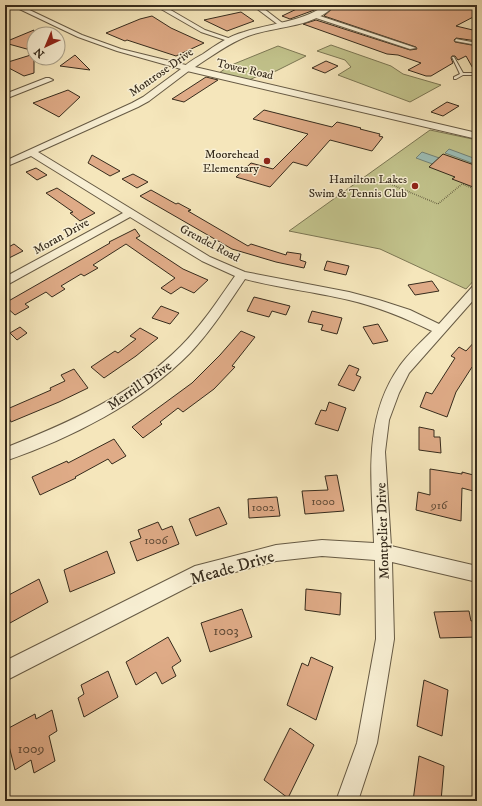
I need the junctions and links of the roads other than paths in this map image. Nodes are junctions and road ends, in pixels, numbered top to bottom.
1 (14, 5) edge
2 (157, 5) edge
3 (255, 5) edge
4 (331, 5) edge
5 (315, 16) junction
6 (282, 25) junction
7 (231, 40) junction
8 (456, 40) dead end
9 (477, 44) edge
10 (412, 48) dead end
11 (453, 58) dead end
12 (187, 68) junction
13 (462, 74) junction
14 (477, 74) edge
15 (455, 78) dead end
16 (49, 80) dead end
17 (5, 97) edge
18 (477, 136) edge
19 (31, 152) junction
20 (5, 164) edge
21 (130, 213) junction
22 (242, 274) junction
23 (5, 282) edge
24 (477, 289) edge
25 (439, 329) junction
26 (5, 455) edge
27 (383, 552) junction
28 (477, 574) edge
29 (5, 671) edge
30 (346, 801) edge

1 - 12 street, Tower Road
2 - 7 street
3 - 6 street
4 - 5 street, Montrose Drive
5 - 6 street, Montrose Drive
5 - 10 street
6 - 7 street, Montrose Drive
7 - 12 street, Montrose Drive
8 - 9 lane
11 - 13 lane
12 - 18 street, Tower Road
12 - 19 street, Montrose Drive
13 - 14 lane
13 - 15 lane
16 - 17 street
19 - 20 street, Montrose Drive
19 - 21 street, Grendel Road
21 - 22 street, Grendel Road
21 - 23 street, Moran Drive
22 - 25 street, Grendel Road
22 - 26 street, Merrill Drive
24 - 25 street, Montpelier Drive
25 - 27 street, Montpelier Drive
27 - 28 street, Meade Drive
27 - 29 street, Meade Drive
27 - 30 street, Montpelier Drive

